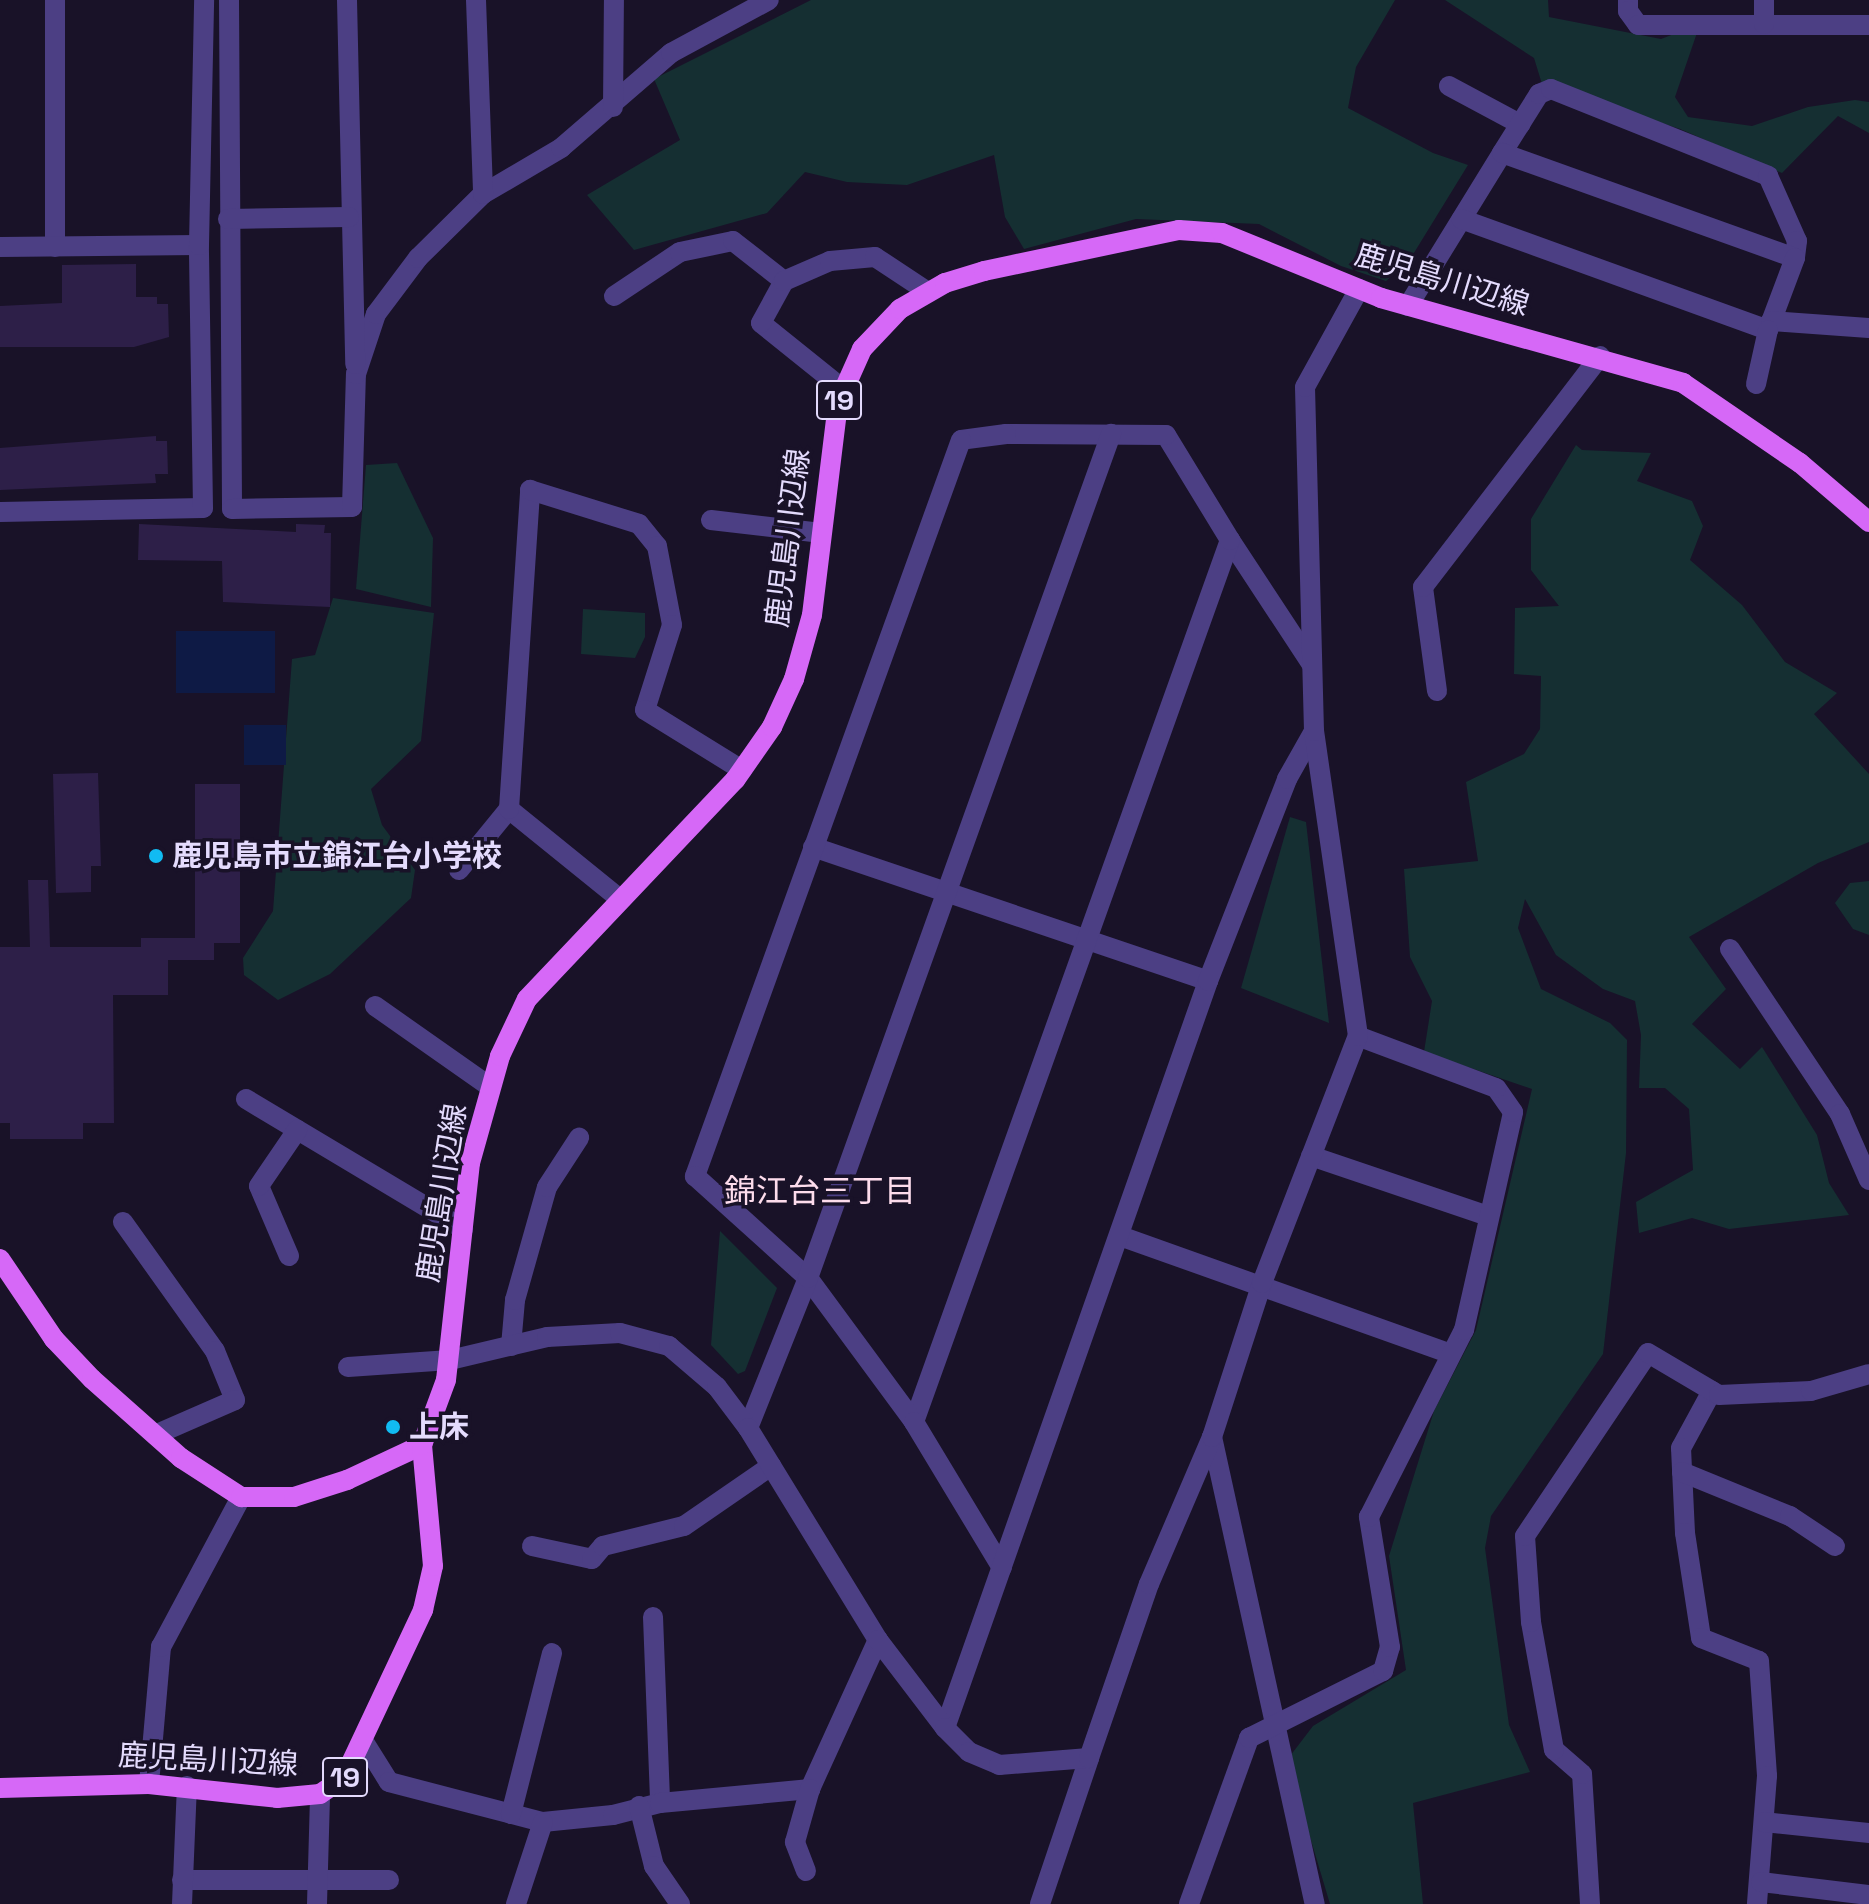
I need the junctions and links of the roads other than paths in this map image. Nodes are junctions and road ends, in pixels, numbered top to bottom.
1 (55, 0) edge
2 (204, 0) edge
3 (229, 0) edge
4 (347, 0) edge
5 (476, 0) edge
6 (614, 0) edge
7 (769, 0) edge
8 (1628, 0) edge
9 (1764, 0) edge
10 (750, 5) edge
11 (1764, 24) junction
12 (1869, 25) edge
13 (1449, 86) dead end
14 (613, 107) junction
15 (1520, 124) junction
16 (1502, 153) junction
17 (483, 194) junction
18 (349, 217) junction
19 (228, 219) junction
20 (1462, 219) junction
21 (199, 245) junction
22 (0, 247) edge
23 (55, 247) junction
24 (1795, 258) junction
25 (784, 281) junction
26 (1359, 289) junction
27 (928, 292) junction
28 (614, 296) dead end
29 (1408, 306) junction
30 (1769, 325) junction
31 (1869, 328) edge
32 (1600, 356) junction
33 (356, 374) junction
34 (1756, 384) dead end
35 (843, 389) junction
36 (1111, 434) junction
37 (0, 512) edge
38 (711, 520) dead end
39 (1869, 522) edge
40 (821, 533) junction
41 (1230, 540) junction
42 (1312, 665) junction
43 (1437, 691) dead end
44 (1314, 731) junction
45 (742, 770) junction
46 (509, 809) junction
47 (813, 847) junction
48 (459, 870) dead end
49 (946, 890) junction
50 (620, 899) junction
51 (1084, 938) junction
52 (1730, 949) dead end
53 (1208, 981) junction
54 (375, 1006) dead end
55 (1358, 1036) junction
56 (489, 1086) junction
57 (246, 1099) dead end
58 (297, 1130) junction
59 (579, 1138) dead end
60 (1311, 1156) junction
61 (1869, 1180) edge
62 (1488, 1216) junction
63 (123, 1222) dead end
64 (463, 1229) junction
65 (1120, 1236) junction
66 (289, 1256) dead end
67 (0, 1259) edge
68 (808, 1278) junction
69 (1262, 1283) junction
70 (511, 1346) junction
71 (1449, 1353) junction
72 (450, 1360) junction
73 (348, 1367) dead end
74 (1869, 1374) edge
75 (1712, 1391) junction
76 (914, 1422) junction
77 (748, 1428) junction
78 (157, 1434) junction
79 (1212, 1437) junction
80 (422, 1445) junction
81 (771, 1466) junction
82 (1682, 1472) junction
83 (241, 1497) junction
84 (532, 1546) dead end
85 (1835, 1546) dead end
86 (1002, 1568) junction
87 (653, 1617) dead end
88 (878, 1640) junction
89 (552, 1653) dead end
90 (1277, 1722) junction
91 (945, 1728) junction
92 (364, 1742) junction
93 (1089, 1758) junction
94 (149, 1784) junction
95 (187, 1786) junction
96 (0, 1788) edge
97 (810, 1789) junction
98 (320, 1794) junction
99 (660, 1803) junction
100 (639, 1806) junction
101 (511, 1814) junction
102 (543, 1822) junction
103 (1764, 1822) junction
104 (1869, 1833) edge
105 (806, 1871) dead end
106 (182, 1880) junction
107 (317, 1880) junction
108 (389, 1880) dead end
109 (1761, 1882) junction
110 (1869, 1895) edge
111 (182, 1904) edge
112 (317, 1904) edge
113 (516, 1904) edge
114 (680, 1904) edge
115 (1040, 1904) edge
116 (1189, 1904) edge
117 (1315, 1904) edge
118 (1590, 1904) edge
119 (1757, 1904) edge

1 - 23 street
2 - 21 street
3 - 19 street
4 - 18 street
5 - 17 street
6 - 14 street
7 - 10 street
8 - 11 street
9 - 11 street
10 - 14 street
11 - 12 street
13 - 15 street
14 - 17 street
15 - 16 street
15 - 24 street
16 - 20 street
16 - 24 street
17 - 33 street
18 - 19 street
18 - 33 street
19 - 33 street
20 - 29 street
20 - 30 street
21 - 23 street
21 - 37 street
22 - 23 street
24 - 30 street
25 - 27 street
25 - 28 street
25 - 35 street
26 - 27 main road, 鹿児島川辺線 / 19
26 - 29 main road, 鹿児島川辺線 / 19
26 - 42 street
27 - 35 main road, 鹿児島川辺線 / 19
29 - 32 main road, 鹿児島川辺線 / 19
30 - 31 street
30 - 34 street
32 - 39 main road, 鹿児島川辺線 / 19
32 - 43 street
35 - 40 main road, 鹿児島川辺線 / 19
36 - 41 street
36 - 47 street
36 - 49 street
38 - 40 street
40 - 45 main road, 鹿児島川辺線 / 19
41 - 42 street
41 - 51 street
42 - 44 street
44 - 53 street
44 - 55 street
45 - 46 street
45 - 50 main road, 鹿児島川辺線 / 19
46 - 48 street
46 - 50 street
47 - 49 street
47 - 68 street
49 - 51 street
49 - 68 street
50 - 56 main road, 鹿児島川辺線 / 19
51 - 53 street
51 - 76 street
52 - 61 street
53 - 65 street
54 - 56 street
55 - 60 street
55 - 62 street
56 - 64 main road, 鹿児島川辺線 / 19
57 - 58 street
58 - 64 street
58 - 66 street
59 - 70 street
60 - 62 street
60 - 69 street
62 - 71 street
63 - 78 street
64 - 72 main road, 鹿児島川辺線 / 19
65 - 69 street
65 - 86 street
67 - 78 main road
68 - 76 street
68 - 77 street
69 - 71 street
69 - 79 street
70 - 72 street
70 - 77 street
71 - 90 street
72 - 73 street
72 - 80 main road, 鹿児島川辺線 / 19
74 - 75 street
75 - 82 street
75 - 118 street
76 - 86 street
77 - 81 street
78 - 83 main road
79 - 90 street
79 - 93 street
80 - 83 main road
80 - 92 main road, 鹿児島川辺線 / 19
81 - 84 street
81 - 88 street
82 - 85 street
82 - 103 street
83 - 94 street
86 - 91 street
87 - 99 street
88 - 91 street
88 - 97 street
89 - 101 street
90 - 116 street
90 - 117 street
91 - 93 street
92 - 98 main road, 鹿児島川辺線 / 19
92 - 101 street
93 - 115 street
94 - 95 main road, 鹿児島川辺線 / 19
94 - 96 main road, 鹿児島川辺線 / 19
95 - 98 main road, 鹿児島川辺線 / 19
95 - 106 street
97 - 99 street
97 - 105 street
98 - 107 street
99 - 100 street
100 - 102 street
100 - 114 street
101 - 102 street
102 - 113 street
103 - 104 street
103 - 109 street
106 - 107 street
106 - 111 street
107 - 108 street
107 - 112 street
109 - 110 street
109 - 119 street

